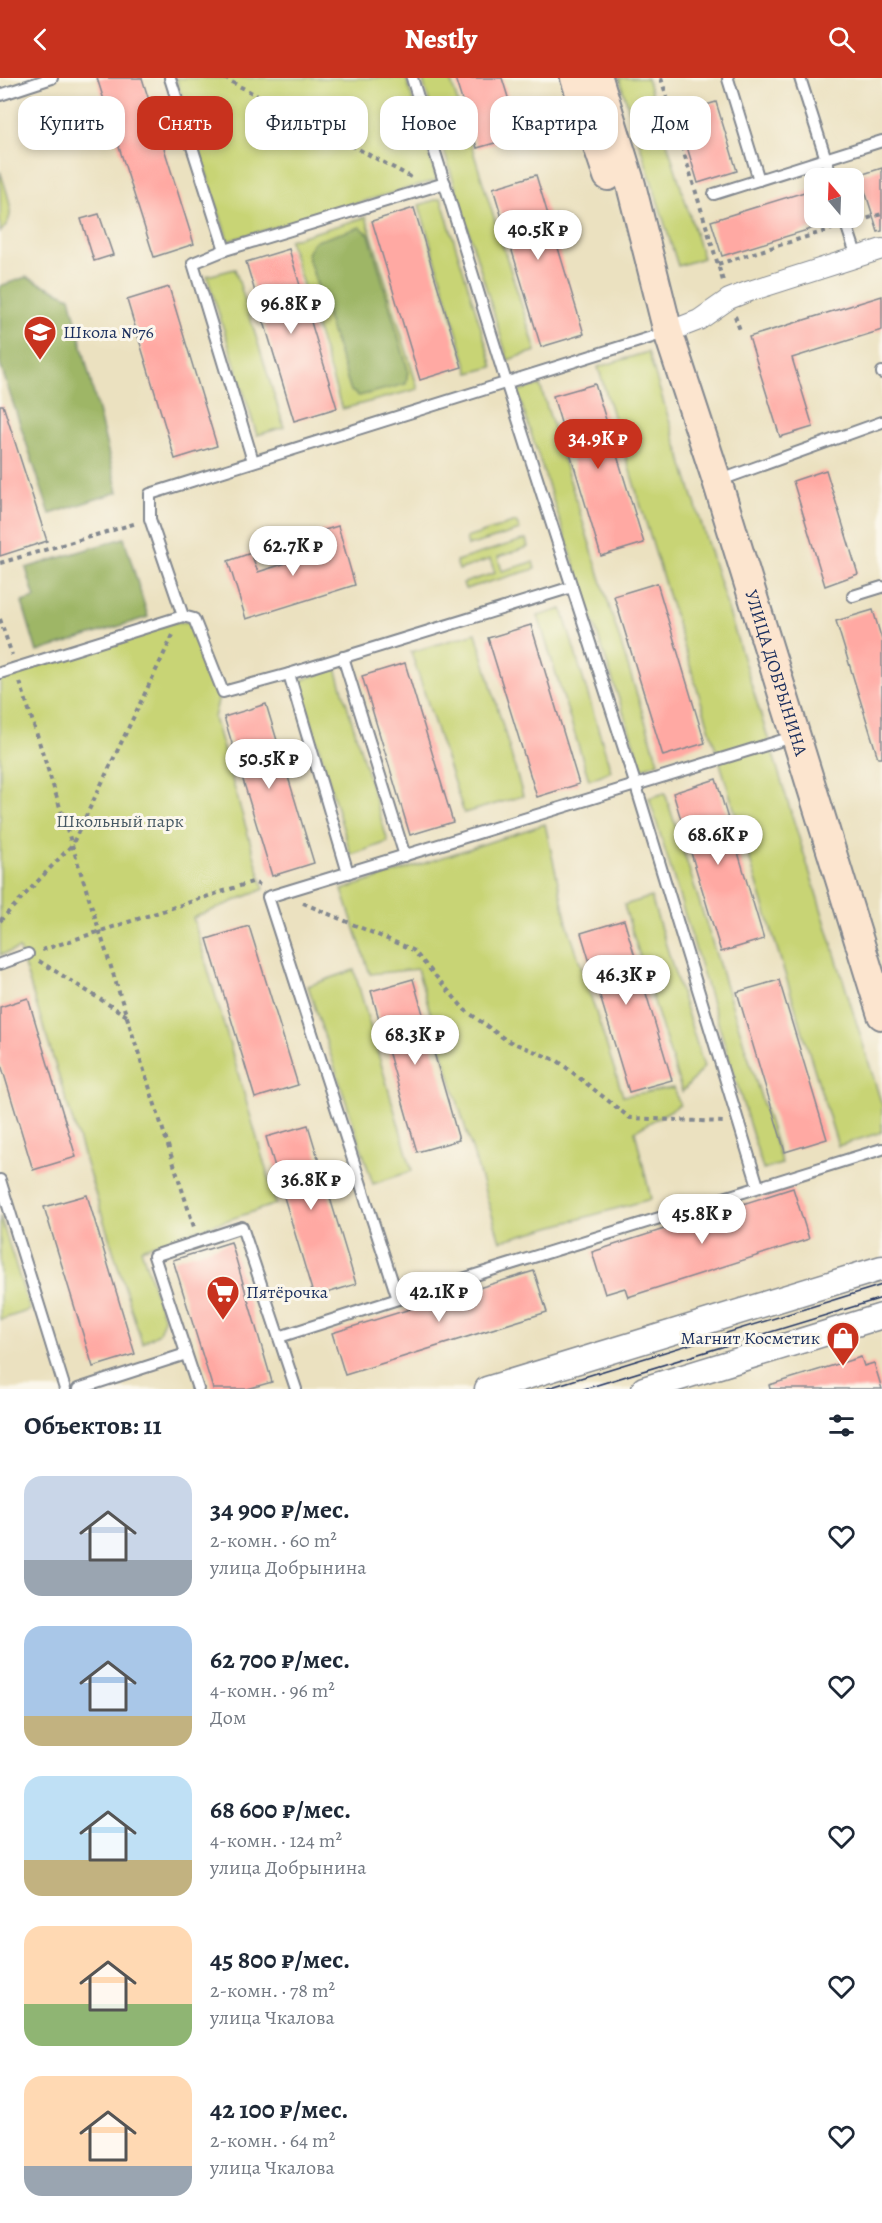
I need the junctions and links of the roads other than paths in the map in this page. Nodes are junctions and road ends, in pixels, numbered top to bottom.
1 (52, 78) edge
2 (170, 78) edge
3 (412, 78) edge
4 (575, 78) edge
5 (598, 78) edge
6 (728, 78) edge
7 (800, 78) edge
8 (0, 95) edge
9 (882, 141) edge
10 (825, 159) junction
11 (828, 168) edge
12 (759, 180) junction
13 (445, 183) junction
14 (622, 189) junction
15 (714, 194) dead end
16 (847, 228) edge
17 (882, 249) edge
18 (225, 250) junction
19 (857, 257) junction
20 (668, 332) junction
21 (506, 382) junction
22 (882, 423) edge
23 (253, 461) junction
24 (717, 481) junction
25 (572, 587) junction
26 (882, 587) edge
27 (853, 596) dead end
28 (183, 616) junction
29 (343, 657) junction
30 (0, 672) edge
31 (289, 674) junction
32 (796, 736) junction
33 (636, 786) junction
34 (405, 856) junction
35 (348, 873) junction
36 (28, 954) road end
37 (0, 964) edge
38 (882, 1015) edge
39 (882, 1149) edge
40 (0, 1180) edge
41 (758, 1186) junction
42 (882, 1268) edge
43 (398, 1299) junction
44 (881, 1321) edge
45 (279, 1337) junction
46 (186, 1354) junction
47 (65, 1389) edge
48 (78, 1389) edge
49 (198, 1389) edge
50 (296, 1389) edge
51 (487, 1389) edge
52 (644, 1389) edge

1 - 8 lane
2 - 18 lane
3 - 13 lane
4 - 14 main road, УЛИЦА ДОБРЫНИНА
5 - 14 main road, УЛИЦА ДОБРЫНИНА
6 - 12 lane
7 - 10 lane
9 - 10 lane
10 - 11 lane
10 - 12 lane
12 - 15 lane
13 - 18 lane
13 - 21 lane
14 - 20 main road, УЛИЦА ДОБРЫНИНА
16 - 19 lane
17 - 19 street
18 - 23 lane
19 - 20 street
20 - 21 lane
20 - 24 main road, УЛИЦА ДОБРЫНИНА
21 - 23 lane
21 - 25 lane
22 - 24 lane
23 - 28 lane
24 - 32 main road, УЛИЦА ДОБРЫНИНА
25 - 29 lane
25 - 33 lane
26 - 27 lane
28 - 30 lane
28 - 31 lane
29 - 31 lane
29 - 34 lane
31 - 35 lane
32 - 33 lane
32 - 38 main road, УЛИЦА ДОБРЫНИНА
33 - 34 lane
33 - 41 lane
34 - 35 lane
35 - 43 lane
36 - 37 lane
39 - 41 lane
40 - 47 lane
41 - 43 lane
42 - 51 street
43 - 45 lane
44 - 52 street
45 - 46 lane
45 - 50 lane
46 - 48 lane
46 - 49 lane

